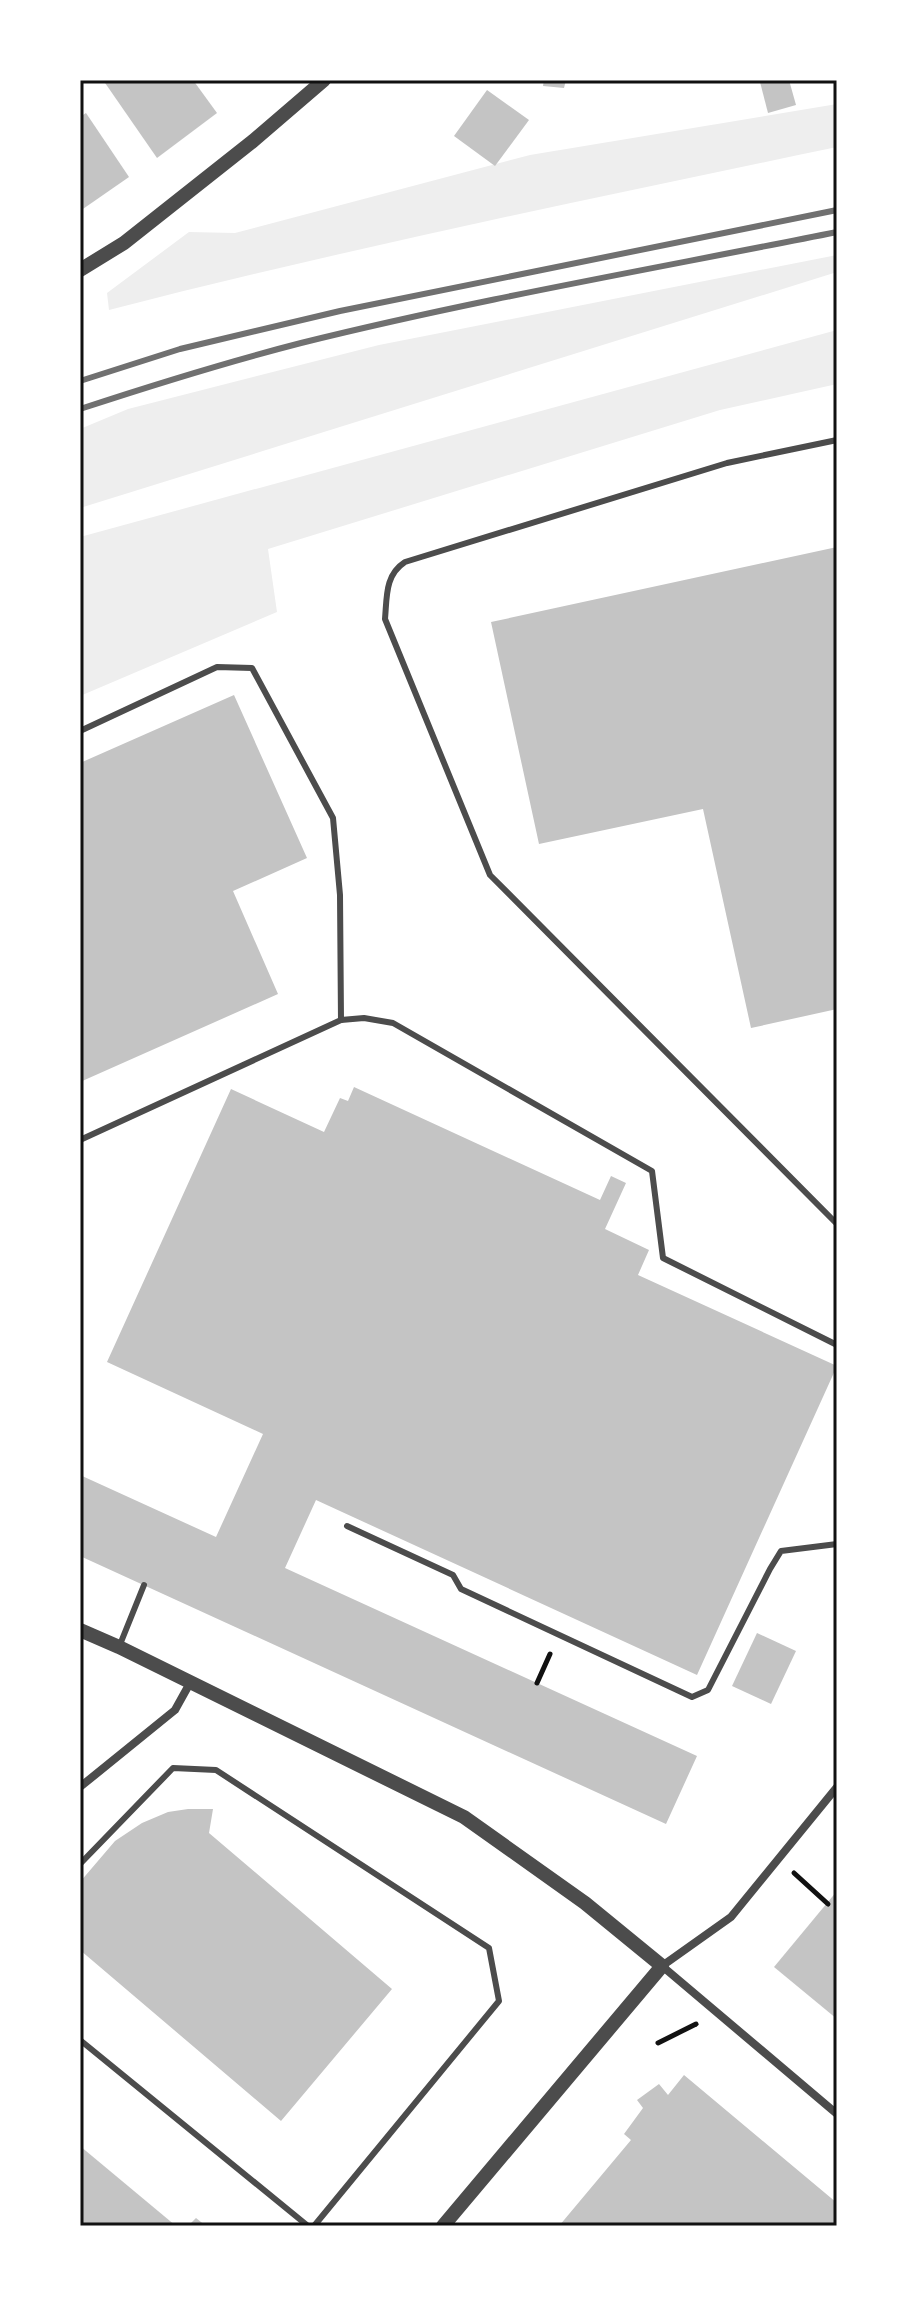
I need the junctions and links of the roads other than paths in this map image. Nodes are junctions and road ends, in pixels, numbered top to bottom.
1 (324, 80) edge
2 (80, 270) edge
3 (837, 440) edge
4 (80, 731) edge
5 (341, 1020) junction
6 (80, 1140) edge
7 (837, 1224) edge
8 (837, 1345) edge
9 (347, 1526) dead end
10 (837, 1544) edge
11 (144, 1585) dead end
12 (80, 1630) edge
13 (119, 1647) junction
14 (190, 1683) junction
15 (80, 1787) edge
16 (837, 1787) edge
17 (80, 1864) edge
18 (662, 1966) junction
19 (80, 2040) edge
20 (837, 2114) edge
21 (308, 2226) edge
22 (314, 2226) edge
23 (443, 2226) edge

1 - 2 street
3 - 7 lane
4 - 5 lane
5 - 6 lane
5 - 8 lane
9 - 10 lane
11 - 13 lane
12 - 13 street
13 - 14 street
14 - 15 street
14 - 18 street
16 - 18 street
17 - 22 lane
18 - 20 street
18 - 23 street
19 - 21 lane

